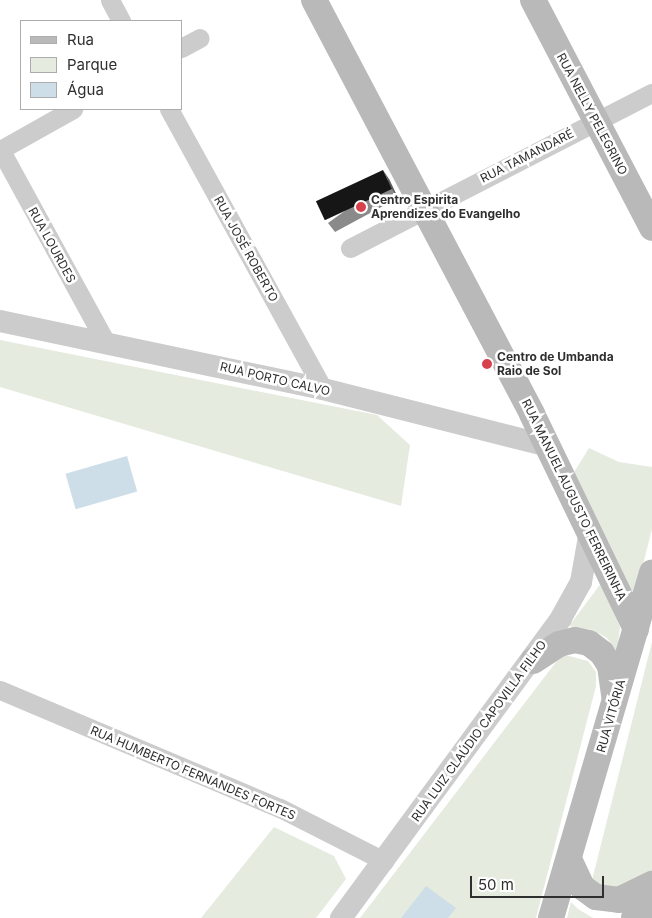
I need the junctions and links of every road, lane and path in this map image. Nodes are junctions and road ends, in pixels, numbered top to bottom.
1 (110, 0) edge
2 (314, 0) edge
3 (533, 0) edge
4 (120, 20) edge
5 (200, 38) dead end
6 (182, 47) edge
7 (652, 93) edge
8 (71, 110) edge
9 (170, 110) edge
10 (595, 122) junction
11 (0, 150) edge
12 (424, 208) junction
13 (652, 228) edge
14 (350, 248) dead end
15 (0, 321) edge
16 (105, 341) junction
17 (323, 389) junction
18 (548, 446) junction
19 (590, 531) junction
20 (652, 572) edge
21 (636, 629) junction
22 (533, 660) junction
23 (0, 690) edge
24 (614, 707) junction
25 (569, 859) junction
26 (384, 861) junction
27 (652, 884) edge
28 (652, 901) edge
29 (341, 918) edge
30 (551, 918) edge
31 (634, 918) edge

1 - 4 street
2 - 12 main road, RUA MANUEL AUGUSTO FERREIRINHA
3 - 10 main road, RUA NELLY PELEGRINO
5 - 6 street
7 - 10 street, RUA TAMANDARÉ
8 - 11 street
9 - 17 street, RUA JOSÉ ROBERTO
10 - 12 street, RUA TAMANDARÉ
10 - 13 main road, RUA NELLY PELEGRINO
11 - 16 street, RUA LOURDES
12 - 14 street, RUA TAMANDARÉ
12 - 18 main road, RUA MANUEL AUGUSTO FERREIRINHA
15 - 16 street, RUA PORTO CALVO
16 - 17 street, RUA PORTO CALVO
17 - 18 street, RUA PORTO CALVO
18 - 19 main road, RUA MANUEL AUGUSTO FERREIRINHA
19 - 21 main road, RUA MANUEL AUGUSTO FERREIRINHA
19 - 22 street, RUA LUIZ CLAÚDIO CAPOVILLA FILHO
20 - 21 main road, RUA VITÓRIA
21 - 24 main road, RUA VITÓRIA
22 - 24 main road
22 - 26 street, RUA LUIZ CLAÚDIO CAPOVILLA FILHO
23 - 26 street, RUA HUMBERTO FERNANDES FORTES
24 - 25 main road, RUA VITÓRIA
25 - 27 main road
25 - 30 main road, RUA VITÓRIA
26 - 29 street, RUA LUIZ CLAÚDIO CAPOVILLA FILHO
28 - 31 main road

